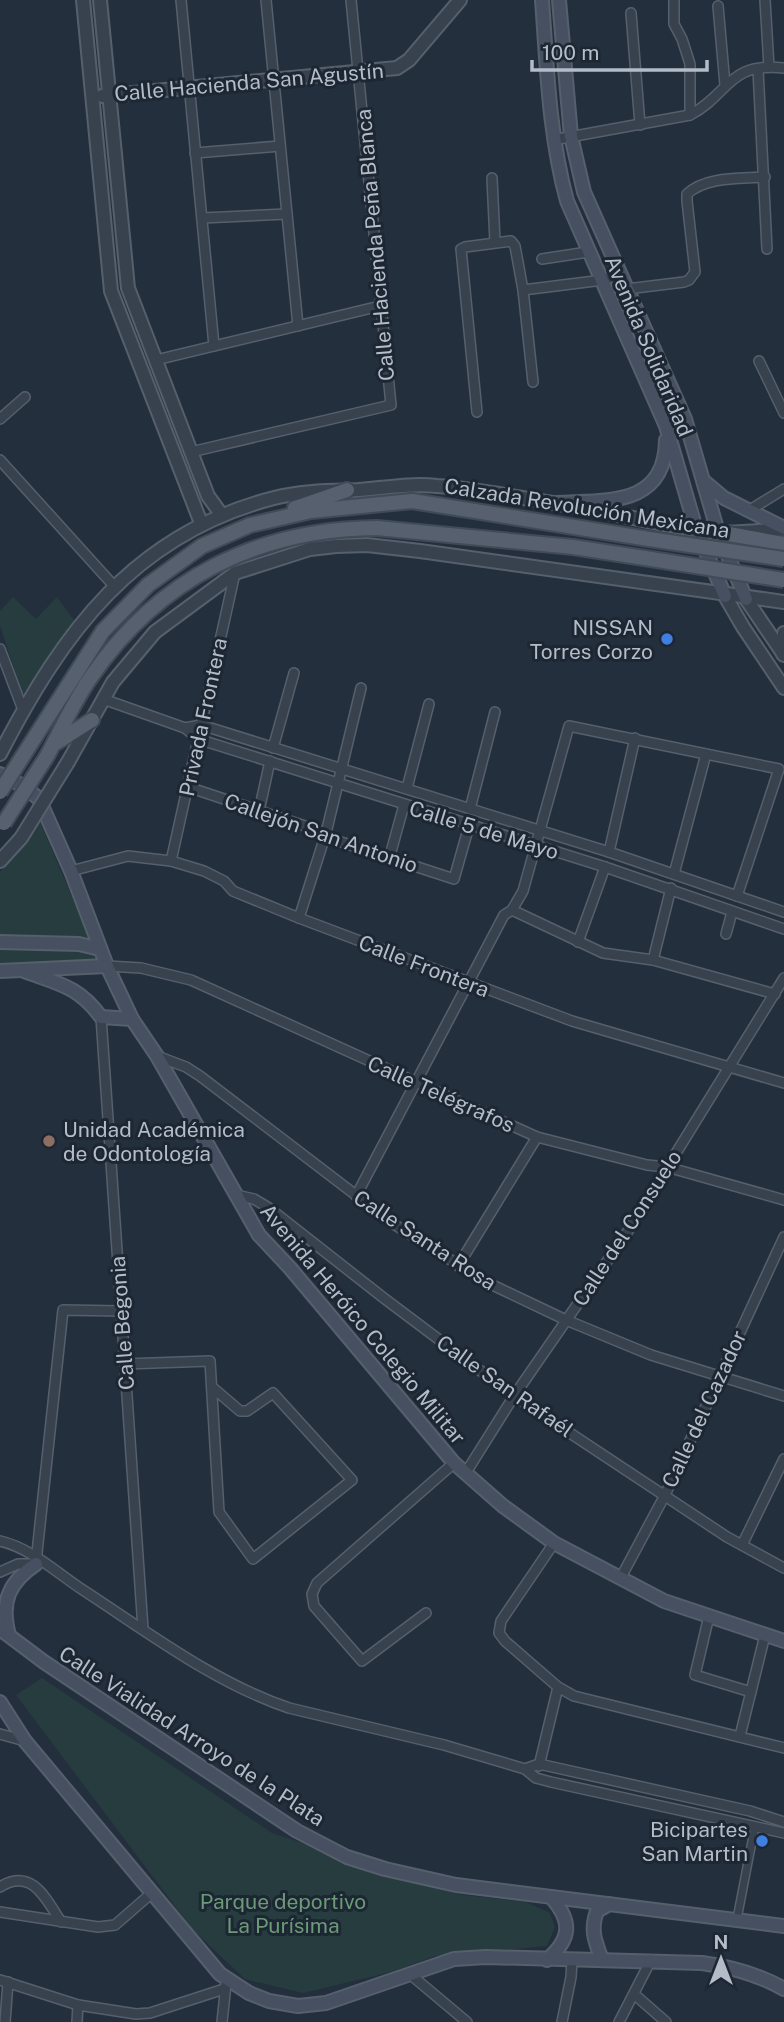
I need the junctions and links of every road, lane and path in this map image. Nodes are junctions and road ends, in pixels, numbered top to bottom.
1 (83, 0) edge
2 (100, 0) edge
3 (181, 0) edge
4 (266, 0) edge
5 (351, 0) edge
6 (460, 0) edge
7 (542, 0) edge
8 (559, 0) edge
9 (674, 0) edge
10 (765, 0) edge
11 (718, 6) dead end
12 (631, 13) dead end
13 (769, 67) junction
14 (784, 68) edge
15 (758, 69) junction
16 (359, 72) junction
17 (274, 79) junction
18 (725, 85) junction
19 (189, 87) junction
20 (108, 95) junction
21 (91, 98) junction
22 (690, 115) junction
23 (640, 125) junction
24 (571, 136) junction
25 (553, 140) junction
26 (280, 146) junction
27 (195, 153) junction
28 (765, 177) junction
29 (492, 178) dead end
30 (287, 214) junction
31 (202, 218) junction
32 (495, 242) junction
33 (767, 249) dead end
34 (588, 252) junction
35 (542, 260) dead end
36 (620, 274) junction
37 (603, 281) junction
38 (627, 289) junction
39 (523, 290) junction
40 (380, 306) junction
41 (298, 326) junction
42 (214, 346) junction
43 (156, 360) junction
44 (759, 361) dead end
45 (533, 383) dead end
46 (25, 397) dead end
47 (477, 412) dead end
48 (784, 413) edge
49 (0, 419) edge
50 (666, 426) junction
51 (191, 452) junction
52 (0, 460) edge
53 (705, 482) junction
54 (784, 489) edge
55 (347, 490) junction
56 (557, 503) junction
57 (748, 510) junction
58 (221, 514) junction
59 (268, 519) junction
60 (201, 523) junction
61 (696, 529) junction
62 (784, 529) edge
63 (718, 533) junction
64 (784, 544) edge
65 (784, 559) edge
66 (235, 572) junction
67 (784, 580) edge
68 (114, 586) junction
69 (725, 596) junction
70 (746, 598) junction
71 (784, 602) edge
72 (784, 633) edge
73 (0, 649) edge
74 (784, 655) edge
75 (2, 662) edge
76 (293, 673) dead end
77 (360, 688) dead end
78 (784, 688) edge
79 (103, 699) junction
80 (429, 704) dead end
81 (23, 710) junction
82 (495, 712) dead end
83 (92, 720) junction
84 (201, 725) junction
85 (185, 728) junction
86 (635, 738) junction
87 (198, 739) junction
88 (273, 748) junction
89 (50, 751) junction
90 (0, 754) edge
91 (706, 754) junction
92 (270, 761) junction
93 (343, 767) junction
94 (0, 774) edge
95 (338, 783) junction
96 (188, 787) junction
97 (407, 788) junction
98 (0, 792) edge
99 (404, 805) junction
100 (470, 809) junction
101 (259, 811) junction
102 (2, 825) edge
103 (469, 826) junction
104 (541, 831) junction
105 (326, 833) junction
106 (537, 846) junction
107 (609, 852) junction
108 (389, 859) junction
109 (0, 861) edge
110 (171, 861) junction
111 (606, 867) junction
112 (71, 871) junction
113 (674, 874) junction
114 (671, 888) junction
115 (737, 896) junction
116 (513, 910) junction
117 (732, 912) junction
118 (784, 912) edge
119 (299, 918) junction
120 (784, 929) edge
121 (726, 934) dead end
122 (0, 942) edge
123 (578, 942) junction
124 (100, 949) junction
125 (653, 960) junction
126 (107, 966) junction
127 (0, 971) edge
128 (24, 971) junction
129 (784, 978) edge
130 (468, 982) junction
131 (775, 993) junction
132 (101, 1017) junction
133 (132, 1019) junction
134 (157, 1056) junction
135 (730, 1067) junction
136 (415, 1083) junction
137 (784, 1083) edge
138 (537, 1137) junction
139 (667, 1167) junction
140 (234, 1194) junction
141 (356, 1196) junction
142 (784, 1200) edge
143 (784, 1237) edge
144 (458, 1266) junction
145 (121, 1311) junction
146 (566, 1320) junction
147 (125, 1364) junction
148 (720, 1375) junction
149 (212, 1387) junction
150 (514, 1396) junction
151 (784, 1396) edge
152 (784, 1459) edge
153 (454, 1463) junction
154 (465, 1474) junction
155 (665, 1495) junction
156 (0, 1541) edge
157 (554, 1543) junction
158 (742, 1545) junction
159 (40, 1563) junction
160 (784, 1567) edge
161 (0, 1572) edge
162 (620, 1579) junction
163 (426, 1613) dead end
164 (709, 1616) junction
165 (144, 1629) junction
166 (5, 1632) edge
167 (765, 1635) junction
168 (784, 1641) edge
169 (558, 1687) junction
170 (751, 1692) junction
171 (0, 1702) edge
172 (0, 1734) edge
173 (740, 1736) junction
174 (25, 1741) junction
175 (784, 1748) edge
176 (539, 1764) junction
177 (525, 1769) junction
178 (536, 1777) junction
179 (784, 1822) edge
180 (755, 1826) junction
181 (784, 1833) edge
182 (0, 1887) edge
183 (153, 1892) junction
184 (551, 1897) junction
185 (608, 1904) junction
186 (0, 1912) edge
187 (737, 1919) junction
188 (61, 1922) junction
189 (784, 1926) edge
190 (547, 1960) junction
191 (572, 1960) junction
192 (602, 1960) junction
193 (650, 1960) junction
194 (411, 1975) junction
195 (4, 1981) edge
196 (226, 1984) junction
197 (784, 1989) edge
198 (634, 1994) junction
199 (78, 2005) junction
200 (150, 2018) edge
201 (5, 2022) edge
202 (77, 2022) edge
203 (222, 2022) edge
204 (467, 2022) edge
205 (562, 2022) edge
206 (619, 2022) edge
207 (666, 2022) edge

1 - 21 street
2 - 20 street
3 - 19 street
4 - 17 street
5 - 16 street, Calle Hacienda Peña Blanca
6 - 16 street, Calle Hacienda San Agustín
7 - 25 main road, Avenida Solidaridad
8 - 24 main road, Avenida Solidaridad
9 - 22 street
10 - 13 street
11 - 18 street
12 - 23 street
13 - 14 street
13 - 15 street
15 - 18 street
15 - 28 street
16 - 17 street, Calle Hacienda San Agustín
16 - 40 street, Calle Hacienda Peña Blanca
17 - 19 street, Calle Hacienda San Agustín
17 - 26 street
18 - 22 street
19 - 20 street, Calle Hacienda San Agustín
19 - 27 street
20 - 21 street, Calle Hacienda San Agustín
20 - 43 street
21 - 60 street
22 - 23 street
23 - 24 street
24 - 25 street
24 - 36 main road, Avenida Solidaridad
25 - 34 main road, Avenida Solidaridad
26 - 27 street
26 - 30 street
27 - 31 street
28 - 33 street
28 - 38 street
29 - 32 street
30 - 31 street
30 - 41 street
31 - 42 street
32 - 39 street
32 - 47 street
34 - 35 street
34 - 37 main road, Avenida Solidaridad
36 - 37 street
36 - 38 main road, Avenida Solidaridad
37 - 39 street
37 - 50 main road, Avenida Solidaridad
38 - 53 main road, Avenida Solidaridad
39 - 45 street
40 - 41 street
40 - 51 street, Calle Hacienda Peña Blanca
41 - 42 street
42 - 43 street
43 - 51 street
44 - 48 street
46 - 49 street
50 - 56 main road
50 - 61 main road, Avenida Solidaridad
51 - 58 street
52 - 68 street
53 - 57 main road
53 - 63 main road, Avenida Solidaridad
54 - 57 street
55 - 56 street, Calzada Revolución Mexicana
55 - 58 street, Calzada Revolución Mexicana
55 - 59 main road
56 - 61 street, Calzada Revolución Mexicana
57 - 62 main road
58 - 60 street, Calzada Revolución Mexicana
59 - 65 main road, bridge
59 - 98 main road, bridge
60 - 68 street, Calzada Revolución Mexicana
61 - 63 street, Calzada Revolución Mexicana
61 - 69 main road, Avenida Solidaridad
62 - 63 street, Calzada Revolución Mexicana
63 - 64 main road
63 - 70 main road, Avenida Solidaridad
66 - 69 street
66 - 79 street
66 - 84 street, Privada Frontera
67 - 89 main road, bridge
68 - 81 street, Calzada Revolución Mexicana
69 - 70 street
69 - 78 street, Avenida Solidaridad
70 - 71 street
70 - 74 street, Avenida Solidaridad
72 - 74 street
73 - 75 street
75 - 81 street
76 - 88 street
77 - 93 street
79 - 83 street
79 - 85 street, Calle 5 de Mayo
80 - 97 street
81 - 90 street, Calzada Revolución Mexicana
82 - 100 street
83 - 89 main road
83 - 109 street, bridge
84 - 85 street, Calle 5 de Mayo
84 - 87 street, Privada Frontera
84 - 88 street, Calle 5 de Mayo
85 - 87 street, Calle 5 de Mayo
86 - 91 street
86 - 104 street
86 - 107 street
87 - 92 street, Calle 5 de Mayo
87 - 96 street, Privada Frontera
88 - 93 street, Calle 5 de Mayo
89 - 102 main road, bridge
91 - 113 street
91 - 115 street
92 - 95 street, Calle 5 de Mayo
92 - 101 street
93 - 95 street
93 - 97 street, Calle 5 de Mayo
94 - 112 main road, Avenida Heróico Colegio Militar
95 - 99 street, Calle 5 de Mayo
95 - 105 street
96 - 101 street, Callejón San Antonio
96 - 110 street, Privada Frontera
97 - 100 street, Calle 5 de Mayo
99 - 103 street, Calle 5 de Mayo
99 - 108 street
100 - 104 street, Calle 5 de Mayo
101 - 105 street, Callejón San Antonio
103 - 106 street, Calle 5 de Mayo
103 - 108 street, Callejón San Antonio
104 - 106 street
104 - 107 street, Calle 5 de Mayo
105 - 108 street, Callejón San Antonio
105 - 119 street
106 - 111 street, Calle 5 de Mayo
106 - 116 street
107 - 113 street, Calle 5 de Mayo
110 - 112 street, Calle Frontera
110 - 119 street, Calle Frontera
111 - 114 street, Calle 5 de Mayo
111 - 123 street
112 - 124 main road, Avenida Heróico Colegio Militar
113 - 115 street, Calle 5 de Mayo
114 - 117 street, Calle 5 de Mayo
114 - 125 street
115 - 118 street, Calle 5 de Mayo
116 - 123 street
116 - 130 street
117 - 120 street, Calle 5 de Mayo
117 - 121 street
119 - 130 street, Calle Frontera
122 - 124 main road
123 - 125 street
124 - 126 main road, Avenida Heróico Colegio Militar
125 - 131 street
126 - 128 main road
126 - 133 main road, Avenida Heróico Colegio Militar
126 - 136 street, Calle Telégrafos
127 - 128 main road
128 - 132 main road
129 - 131 street, Calle del Consuelo
130 - 135 street, Calle Frontera
130 - 136 street
131 - 135 street, Calle del Consuelo
132 - 133 main road
132 - 145 street, Calle Begonia
133 - 134 main road, Avenida Heróico Colegio Militar
134 - 140 main road, Avenida Heróico Colegio Militar
134 - 141 street, Calle Santa Rosa
135 - 137 street, Calle Frontera
135 - 139 street, Calle del Consuelo
136 - 138 street, Calle Telégrafos
136 - 141 street
138 - 139 street, Calle Telégrafos
138 - 144 street
139 - 142 street, Calle Telégrafos
139 - 146 street, Calle del Consuelo
140 - 150 street, Calle San Rafaél
140 - 153 main road, Avenida Heróico Colegio Militar
141 - 144 street, Calle Santa Rosa
143 - 148 street, Calle del Cazador
144 - 146 street, Calle Santa Rosa
145 - 147 street, Calle Begonia
145 - 159 street
146 - 148 street, Calle Santa Rosa
146 - 150 street, Calle del Consuelo
147 - 149 street
147 - 165 street, Calle Begonia
148 - 151 street, Calle Santa Rosa
148 - 155 street, Calle del Cazador
149 - 149 street
150 - 154 street, Calle del Consuelo
150 - 155 street, Calle San Rafaél
152 - 158 street
153 - 154 main road, Avenida Heróico Colegio Militar
153 - 163 street
154 - 157 main road, Avenida Heróico Colegio Militar
155 - 158 street, Calle San Rafaél
155 - 162 street, Calle del Cazador
156 - 159 street
157 - 162 main road, Avenida Heróico Colegio Militar
157 - 169 street
158 - 160 street, Calle San Rafaél
159 - 161 street
159 - 165 street
159 - 166 main road
162 - 164 main road, Avenida Heróico Colegio Militar
164 - 167 main road, Avenida Heróico Colegio Militar
164 - 170 street
165 - 177 street
166 - 184 main road, Calle Vialidad Arroyo de la Plata
167 - 168 main road, Avenida Heróico Colegio Militar
167 - 170 street
169 - 173 street
169 - 176 street
170 - 173 street
171 - 174 main road
172 - 174 street
173 - 175 street
174 - 183 main road
176 - 177 street
176 - 178 street
176 - 179 street
177 - 178 street
178 - 180 street
180 - 181 street
180 - 187 street
182 - 188 street
183 - 188 street
183 - 196 main road
184 - 185 main road, Calle Vialidad Arroyo de la Plata
184 - 190 main road
185 - 187 main road, Calle Vialidad Arroyo de la Plata
185 - 192 main road
186 - 188 street
187 - 189 main road, Calle Vialidad Arroyo de la Plata
190 - 191 main road
190 - 194 main road
191 - 192 main road
191 - 205 street
192 - 193 main road
193 - 197 main road
193 - 198 street
194 - 196 main road
194 - 204 street
195 - 199 street
195 - 201 street
196 - 200 street
196 - 203 street
198 - 206 street
198 - 207 street
199 - 200 street
199 - 202 street

